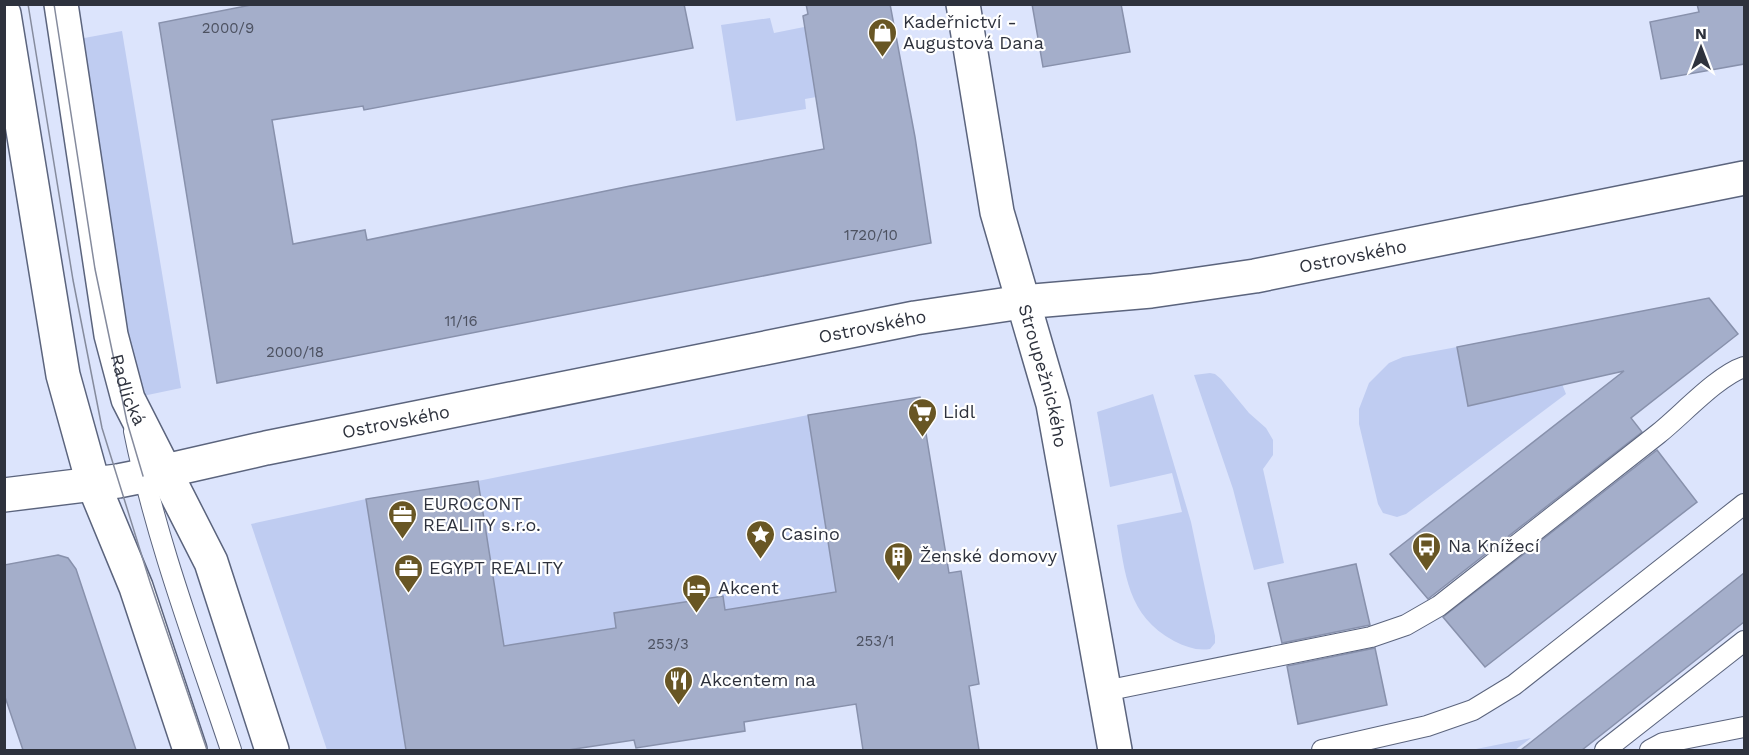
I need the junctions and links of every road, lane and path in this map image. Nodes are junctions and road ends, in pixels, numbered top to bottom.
1 (61, 4) edge
2 (963, 4) edge
3 (4, 14) edge
4 (1744, 178) edge
5 (1022, 302) junction
6 (1744, 367) edge
7 (154, 473) junction
8 (93, 483) junction
9 (4, 495) edge
10 (1744, 504) edge
11 (1744, 641) edge
12 (1105, 691) junction
13 (1744, 727) edge
14 (190, 750) edge
15 (231, 750) edge
16 (272, 750) edge
17 (1115, 750) edge
18 (1322, 750) edge
19 (1605, 750) edge
20 (1650, 750) edge

1 - 7 main road, Radlická
2 - 5 main road, Stroupežnického
3 - 8 main road
4 - 5 main road, Ostrovského
5 - 7 main road, Ostrovského
5 - 12 main road, Stroupežnického
6 - 12 lane
7 - 8 main road, Ostrovského
7 - 15 lane
7 - 16 main road, Radlická
8 - 9 main road, Ostrovského
8 - 14 main road
10 - 18 lane
11 - 19 lane
12 - 17 main road, Stroupežnického
13 - 20 lane

